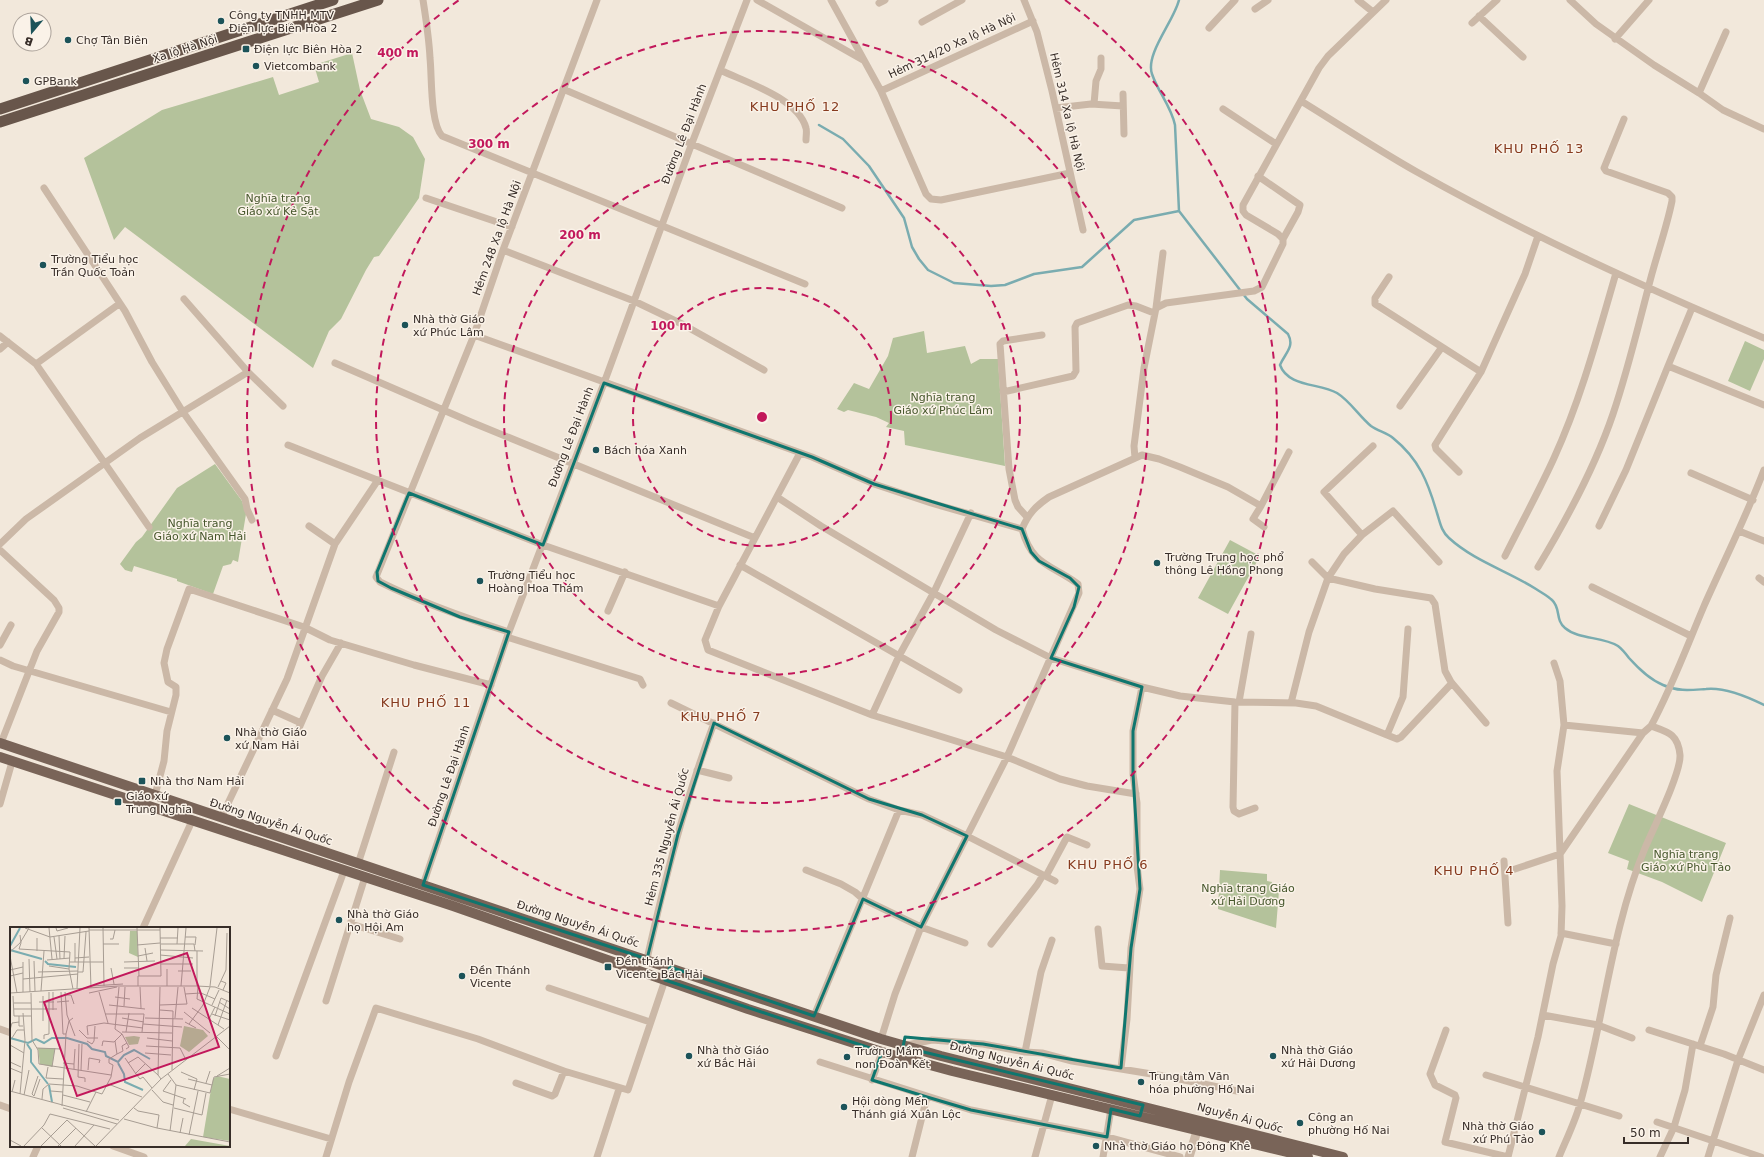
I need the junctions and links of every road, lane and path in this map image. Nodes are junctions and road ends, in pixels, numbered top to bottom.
1 (333, 0) edge
2 (378, 0) edge
3 (422, 0) edge
4 (597, 0) edge
5 (747, 0) edge
6 (757, 0) edge
7 (830, 0) edge
8 (962, 0) edge
9 (1024, 0) edge
10 (1235, 0) edge
11 (1268, 0) edge
12 (1358, 0) edge
13 (1386, 0) edge
14 (1497, 0) edge
15 (1570, 0) edge
16 (1649, 0) edge
17 (1256, 9) dead end
18 (1373, 12) junction
19 (1479, 16) junction
20 (1033, 21) junction
21 (922, 22) dead end
22 (1472, 24) dead end
23 (1209, 28) dead end
24 (1726, 32) dead end
25 (1615, 39) junction
26 (1523, 57) dead end
27 (1101, 58) dead end
28 (863, 60) junction
29 (720, 70) junction
30 (110, 73) junction
31 (115, 85) junction
32 (563, 89) junction
33 (881, 91) junction
34 (1699, 92) junction
35 (1123, 94) dead end
36 (1301, 101) junction
37 (1094, 104) junction
38 (1123, 106) junction
39 (1056, 108) junction
40 (0, 110) edge
41 (1223, 110) dead end
42 (1624, 119) dead end
43 (0, 122) edge
44 (1764, 129) edge
45 (1124, 134) dead end
46 (806, 140) dead end
47 (692, 143) junction
48 (1276, 144) junction
49 (533, 171) junction
50 (1070, 173) junction
51 (1258, 176) junction
52 (44, 188) dead end
53 (426, 198) dead end
54 (842, 208) dead end
55 (662, 225) junction
56 (512, 227) junction
57 (1083, 230) dead end
58 (1538, 236) junction
59 (1283, 239) junction
60 (503, 250) junction
61 (1162, 253) dead end
62 (1616, 273) junction
63 (1389, 277) dead end
64 (805, 284) dead end
65 (1648, 288) junction
66 (184, 299) dead end
67 (634, 301) junction
68 (119, 304) junction
69 (1692, 308) junction
70 (1155, 311) junction
71 (474, 335) junction
72 (1042, 335) dead end
73 (0, 336) edge
74 (1764, 338) edge
75 (8, 342) junction
76 (1442, 347) junction
77 (0, 349) edge
78 (335, 363) dead end
79 (36, 364) junction
80 (1668, 366) junction
81 (764, 370) dead end
82 (248, 372) junction
83 (1481, 372) junction
84 (604, 383) junction
85 (1003, 392) junction
86 (1764, 405) edge
87 (283, 406) dead end
88 (1400, 406) dead end
89 (443, 408) junction
90 (183, 412) junction
91 (288, 445) dead end
92 (1373, 446) dead end
93 (1289, 452) dead end
94 (800, 453) junction
95 (1135, 458) junction
96 (105, 464) junction
97 (573, 464) junction
98 (1764, 470) edge
99 (1459, 472) dead end
100 (1691, 473) dead end
101 (378, 480) junction
102 (409, 493) junction
103 (777, 497) junction
104 (1753, 500) junction
105 (1261, 506) junction
106 (970, 514) junction
107 (1027, 517) junction
108 (252, 520) dead end
109 (309, 526) dead end
110 (1599, 526) dead end
111 (1264, 527) dead end
112 (149, 528) dead end
113 (1022, 529) junction
114 (1739, 531) junction
115 (1362, 535) junction
116 (755, 538) junction
117 (1764, 542) edge
118 (0, 544) edge
119 (335, 544) junction
120 (542, 545) junction
121 (0, 550) edge
122 (1505, 556) dead end
123 (1312, 562) dead end
124 (1439, 562) dead end
125 (740, 565) junction
126 (1538, 567) dead end
127 (625, 572) junction
128 (1328, 578) junction
129 (1592, 587) dead end
130 (934, 592) junction
131 (719, 606) junction
132 (608, 611) dead end
133 (11, 625) dead end
134 (304, 627) junction
135 (1408, 630) dead end
136 (1251, 634) dead end
137 (508, 635) junction
138 (1691, 636) junction
139 (341, 643) junction
140 (0, 645) edge
141 (899, 656) junction
142 (1051, 658) junction
143 (0, 660) edge
144 (1554, 663) dead end
145 (29, 671) junction
146 (1452, 684) junction
147 (491, 685) junction
148 (643, 686) dead end
149 (1142, 687) junction
150 (959, 690) dead end
151 (1237, 702) junction
152 (671, 703) dead end
153 (1291, 703) junction
154 (272, 710) junction
155 (171, 712) junction
156 (872, 715) junction
157 (714, 723) junction
158 (1486, 723) dead end
159 (1564, 724) junction
160 (1651, 726) junction
161 (1642, 733) junction
162 (1387, 736) junction
163 (0, 743) edge
164 (16, 749) junction
165 (394, 752) dead end
166 (0, 757) edge
167 (1007, 758) junction
168 (12, 762) junction
169 (696, 770) junction
170 (729, 778) dead end
171 (1136, 794) junction
172 (155, 795) junction
173 (0, 804) edge
174 (1255, 808) dead end
175 (899, 810) junction
176 (221, 818) junction
177 (192, 821) junction
178 (966, 836) junction
179 (1087, 845) dead end
180 (1560, 854) junction
181 (1504, 861) dead end
182 (358, 864) junction
183 (806, 870) dead end
184 (344, 871) junction
185 (1506, 872) junction
186 (1044, 875) junction
187 (365, 877) junction
188 (1055, 881) dead end
189 (423, 885) junction
190 (863, 899) junction
191 (1730, 918) dead end
192 (1508, 922) dead end
193 (351, 924) junction
194 (144, 927) edge
195 (921, 927) junction
196 (1098, 929) dead end
197 (1561, 933) junction
198 (400, 939) dead end
199 (1052, 940) dead end
200 (965, 944) dead end
201 (991, 944) dead end
202 (1616, 944) junction
203 (646, 959) junction
204 (670, 967) junction
205 (1130, 968) junction
206 (665, 980) junction
207 (549, 988) dead end
208 (1764, 995) edge
209 (326, 1001) dead end
210 (1543, 1015) junction
211 (814, 1016) junction
212 (650, 1022) junction
213 (1598, 1025) junction
214 (0, 1029) edge
215 (1446, 1030) dead end
216 (1649, 1030) dead end
217 (10, 1033) edge
218 (1632, 1038) dead end
219 (881, 1039) junction
220 (1696, 1045) junction
221 (903, 1046) junction
222 (882, 1052) junction
223 (1025, 1052) junction
224 (276, 1056) dead end
225 (1738, 1060) junction
226 (820, 1062) dead end
227 (1121, 1068) junction
228 (1764, 1070) edge
229 (564, 1071) junction
230 (1486, 1075) dead end
231 (872, 1080) junction
232 (516, 1083) dead end
233 (1526, 1087) junction
234 (620, 1089) junction
235 (1237, 1091) dead end
236 (1052, 1095) junction
237 (927, 1097) junction
238 (1580, 1104) junction
239 (0, 1105) edge
240 (1143, 1105) junction
241 (1154, 1108) joint
242 (10, 1109) edge
243 (230, 1109) edge
244 (1111, 1109) junction
245 (1140, 1116) junction
246 (1619, 1116) dead end
247 (1657, 1122) dead end
248 (1045, 1123) junction
249 (1674, 1127) junction
250 (1197, 1131) junction
251 (1107, 1137) junction
252 (331, 1139) junction
253 (1712, 1140) junction
254 (38, 1147) edge
255 (115, 1147) edge
256 (127, 1154) edge
257 (33, 1157) edge
258 (144, 1157) edge
259 (326, 1157) edge
260 (598, 1157) edge
261 (912, 1157) edge
262 (1036, 1157) edge
263 (1103, 1157) edge
264 (1180, 1157) edge
265 (1189, 1157) edge
266 (1308, 1157) edge
267 (1343, 1157) edge
268 (1508, 1157) edge
269 (1559, 1157) edge
270 (1660, 1157) edge
271 (1708, 1157) edge
272 (1761, 1157) edge

1 - 30 highway, Xa lộ Hà Nội
2 - 31 highway, Xa lộ Hà Nội
3 - 49 street
4 - 32 street, Hẻm 248 Xa lộ Hà Nội
5 - 29 street, Đường Lê Đại Hành
6 - 28 street
7 - 28 street
8 - 21 street
9 - 20 street, Hẻm 314 Xa lộ Hà Nội
10 - 23 street
11 - 17 street
12 - 18 street
13 - 18 street
14 - 19 street
15 - 25 street
16 - 25 street
18 - 36 street
19 - 22 street
19 - 26 street
20 - 33 street, Hẻm 314/20 Xa lộ Hà Nội
20 - 39 street, Hẻm 314 Xa lộ Hà Nội
24 - 34 street
25 - 34 street
27 - 37 street
28 - 33 street
29 - 46 street
29 - 47 street, Đường Lê Đại Hành
30 - 31 highway
30 - 40 highway, Xa lộ Hà Nội
31 - 43 highway, Xa lộ Hà Nội
32 - 47 street
32 - 49 street, Hẻm 248 Xa lộ Hà Nội
33 - 50 street
34 - 44 street
35 - 38 street
36 - 48 street
36 - 58 street
37 - 38 street
37 - 39 street
38 - 45 street
39 - 50 street, Hẻm 314 Xa lộ Hà Nội
41 - 48 street
42 - 65 street
47 - 54 street
47 - 55 street, Đường Lê Đại Hành
48 - 51 street
49 - 55 street
49 - 56 street, Hẻm 248 Xa lộ Hà Nội
50 - 57 street, Hẻm 314 Xa lộ Hà Nội
51 - 59 street
51 - 59 street
52 - 68 street
53 - 56 street
55 - 64 street
55 - 67 street, Đường Lê Đại Hành
56 - 60 street, Hẻm 248 Xa lộ Hà Nội
58 - 62 street
58 - 83 street
59 - 70 street
60 - 67 street
60 - 71 street, Hẻm 248 Xa lộ Hà Nội
61 - 70 street
62 - 65 street
62 - 122 street
63 - 76 street
65 - 69 street
65 - 126 street
66 - 82 street
67 - 81 street
67 - 84 street, Đường Lê Đại Hành
68 - 79 street
68 - 90 street
69 - 74 street
69 - 80 street
70 - 85 street
70 - 95 street
71 - 84 street
71 - 89 street, Hẻm 248 Xa lộ Hà Nội
72 - 85 street
73 - 75 street
75 - 77 street
75 - 79 street
76 - 83 street
76 - 88 street
78 - 89 street
79 - 96 street
80 - 86 street
80 - 110 street
82 - 87 street
82 - 90 street
83 - 99 street
84 - 94 street
84 - 97 street, Đường Lê Đại Hành
85 - 107 street
89 - 97 street
89 - 102 street, Hẻm 248 Xa lộ Hà Nội
90 - 96 street
90 - 108 street
91 - 101 street
92 - 115 street
93 - 105 street
94 - 103 street
94 - 106 street
95 - 105 street
95 - 107 street
96 - 112 street
96 - 118 street
97 - 116 street
97 - 120 street, Đường Lê Đại Hành
98 - 104 street
100 - 104 street
101 - 102 street
101 - 119 street
102 - 120 street
102 - 137 street, Hẻm 248 Xa lộ Hà Nội
103 - 116 street
103 - 130 street
104 - 114 street
105 - 111 street
106 - 113 street
106 - 130 street
107 - 113 street
109 - 119 street
113 - 142 street
114 - 117 street
114 - 138 street
115 - 124 street
115 - 128 street
116 - 125 street
119 - 134 street
120 - 127 street
120 - 137 street, Đường Lê Đại Hành
121 - 145 street
123 - 128 street
125 - 131 street
125 - 141 street
127 - 131 street
127 - 132 street
128 - 146 street
128 - 153 street
129 - 138 street
130 - 141 street
130 - 142 street
131 - 156 street
133 - 140 street
134 - 139 street
134 - 154 street
134 - 155 street
135 - 162 street
136 - 151 street
137 - 147 street, Đường Lê Đại Hành
137 - 148 street
138 - 160 street
139 - 147 street
139 - 154 street
141 - 150 street
141 - 156 street
142 - 149 street
142 - 167 street
143 - 145 street
144 - 159 street
145 - 155 street
145 - 163 street
146 - 158 street
146 - 162 street
147 - 189 street, Đường Lê Đại Hành
149 - 151 street
149 - 171 street
151 - 153 street
151 - 174 street
152 - 157 street
153 - 162 street
154 - 176 street
155 - 172 street
156 - 167 street
157 - 169 street, Hẻm 335 Nguyễn Ái Quốc
157 - 175 street
159 - 161 street
159 - 180 street
160 - 161 street
160 - 202 street
161 - 180 street
163 - 164 main road, Đường Nguyễn Ái Quốc
164 - 168 main road
164 - 172 main road, Đường Nguyễn Ái Quốc
165 - 182 street
166 - 168 main road, Đường Nguyễn Ái Quốc
167 - 171 street
167 - 178 street
168 - 173 street
168 - 177 main road, Đường Nguyễn Ái Quốc
169 - 170 street
169 - 203 street, Hẻm 335 Nguyễn Ái Quốc
171 - 205 street
172 - 176 main road, Đường Nguyễn Ái Quốc
175 - 178 street
175 - 190 street
176 - 182 main road, Đường Nguyễn Ái Quốc
177 - 184 main road, Đường Nguyễn Ái Quốc
177 - 194 street
178 - 186 street
178 - 195 street
179 - 186 street
180 - 185 street
180 - 197 street
181 - 185 street
182 - 189 main road, Đường Nguyễn Ái Quốc
183 - 190 street
184 - 187 main road, Đường Nguyễn Ái Quốc
184 - 224 street
185 - 192 street
186 - 188 street
186 - 201 street
187 - 193 street
187 - 206 main road, Đường Nguyễn Ái Quốc
189 - 203 main road, Đường Nguyễn Ái Quốc
190 - 195 street
190 - 211 street
191 - 220 street
193 - 198 street
193 - 209 street
195 - 200 street
195 - 219 street
196 - 205 street
197 - 202 street
197 - 210 street
199 - 223 street
202 - 213 street
203 - 204 main road, Đường Nguyễn Ái Quốc
204 - 206 main road
204 - 211 main road, Đường Nguyễn Ái Quốc
205 - 227 street
206 - 212 street
206 - 222 main road, Đường Nguyễn Ái Quốc
207 - 212 street
208 - 225 street
210 - 213 street
210 - 233 street
211 - 219 main road, Đường Nguyễn Ái Quốc
212 - 234 street
213 - 218 street
213 - 238 street
214 - 217 street
215 - 268 street
216 - 220 street
219 - 221 main road, Đường Nguyễn Ái Quốc
220 - 225 street
220 - 249 street
221 - 223 street
221 - 240 main road, Đường Nguyễn Ái Quốc
222 - 231 street
222 - 236 main road, Đường Nguyễn Ái Quốc
223 - 227 street
225 - 228 street
225 - 253 street
226 - 231 street
227 - 235 street
229 - 232 street
229 - 234 street
229 - 252 street
230 - 233 street
231 - 237 street
233 - 238 street
233 - 268 street
234 - 260 street
236 - 244 main road, Đường Nguyễn Ái Quốc
236 - 248 street
237 - 248 street
237 - 261 street
238 - 246 street
238 - 269 street
239 - 242 street
240 - 241 main road, Đường Nguyễn Ái Quốc
240 - 245 main road
241 - 267 main road, Nguyễn Ái Quốc
243 - 252 street
244 - 245 main road, Đường Nguyễn Ái Quốc
244 - 251 street
245 - 250 main road, Nguyễn Ái Quốc
247 - 249 street
248 - 251 street
248 - 262 street
249 - 253 street
249 - 270 street
250 - 265 street
250 - 266 main road, Nguyễn Ái Quốc
251 - 263 street
251 - 264 street
252 - 259 street
253 - 271 street
253 - 272 street
254 - 257 street
255 - 256 street
256 - 258 street

